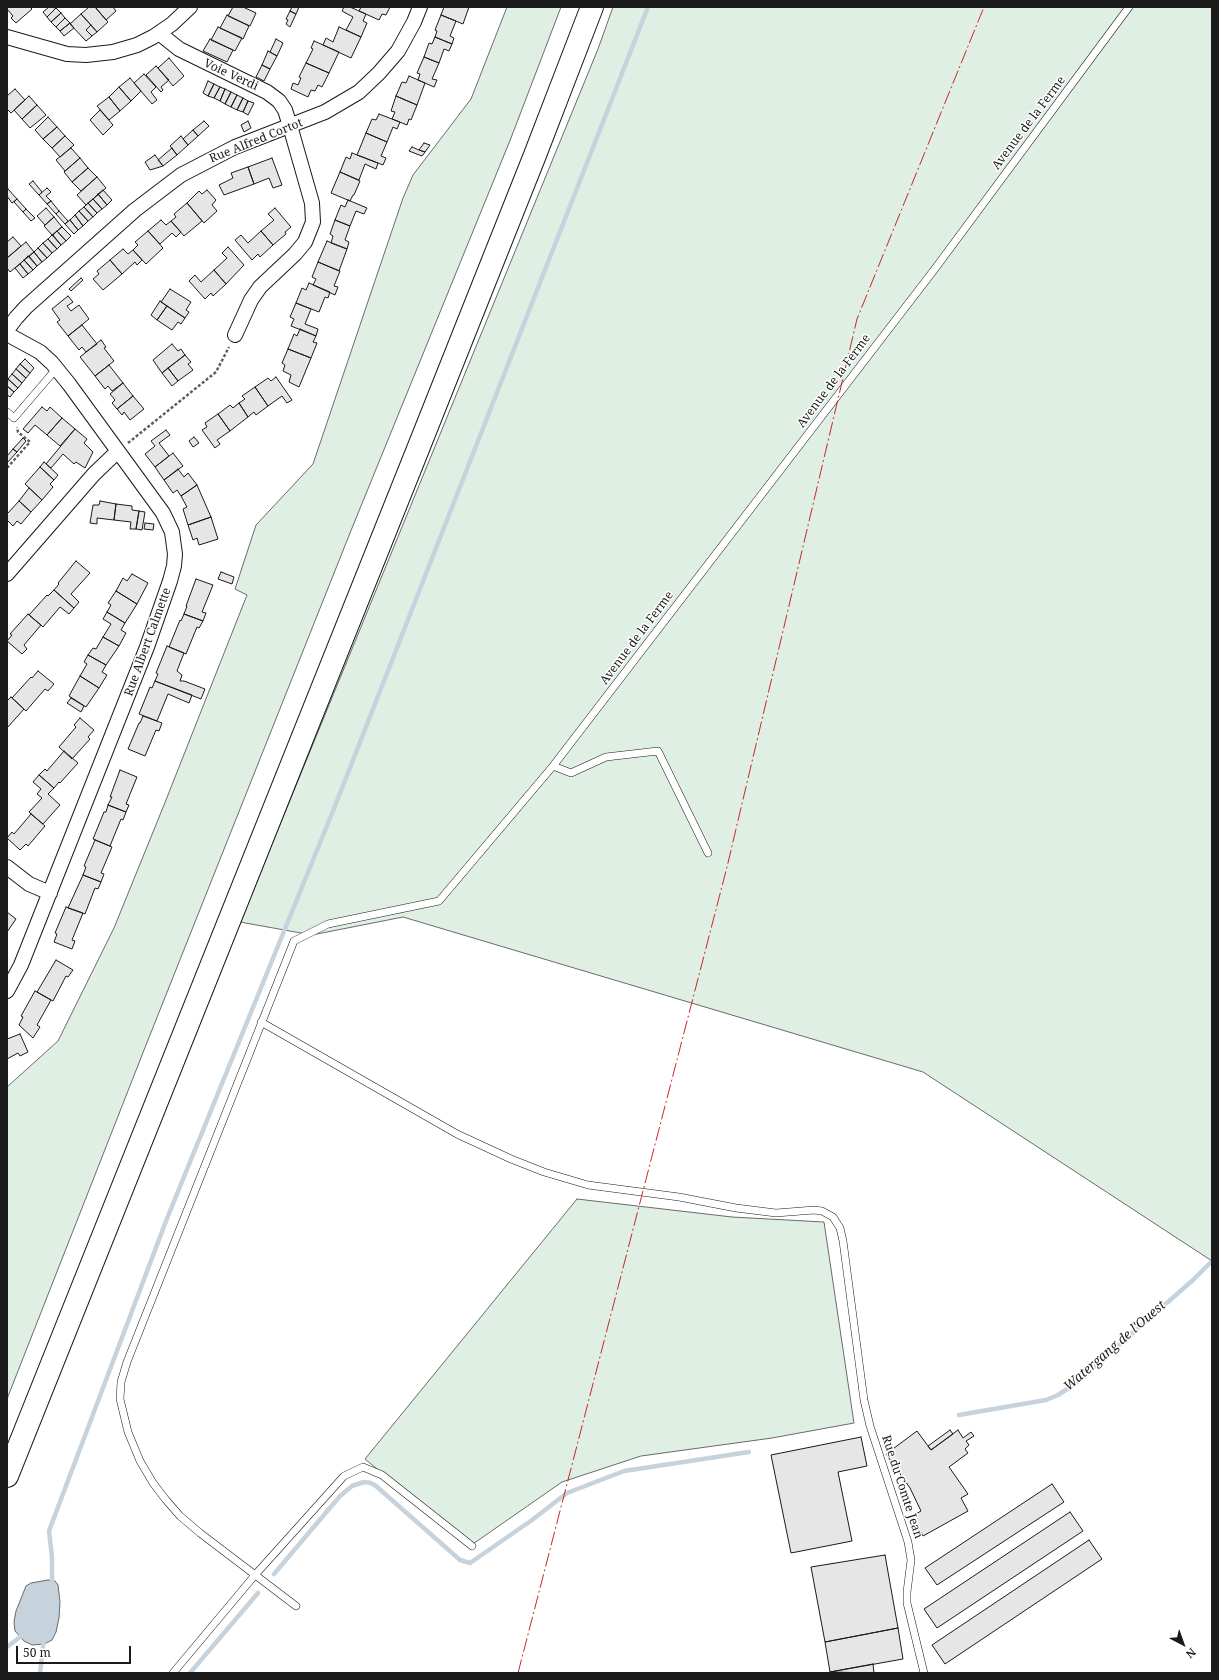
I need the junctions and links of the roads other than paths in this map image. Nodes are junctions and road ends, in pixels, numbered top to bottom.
1 (190, 7) edge
2 (420, 7) edge
3 (577, 7) edge
4 (592, 7) edge
5 (1129, 7) edge
6 (159, 33) junction
7 (7, 37) edge
8 (290, 126) junction
9 (235, 335) road end
10 (9, 337) edge
11 (56, 368) junction
12 (7, 412) edge
13 (118, 451) junction
14 (7, 574) edge
15 (553, 766) junction
16 (708, 853) dead end
17 (7, 867) edge
18 (50, 893) junction
19 (7, 991) edge
20 (261, 1022) junction
21 (7, 1440) edge
22 (7, 1476) edge
23 (472, 1546) dead end
24 (255, 1575) junction
25 (296, 1606) dead end
26 (173, 1673) edge
27 (924, 1673) edge

1 - 6 street
2 - 8 street, Rue Alfred Cortot
3 - 21 main road
4 - 22 main road
5 - 15 lane, Avenue de la Ferme
6 - 7 street
6 - 8 street, Voie Verdi
8 - 9 street, Voie Verdi
8 - 10 street, Rue Alfred Cortot
10 - 11 street, Rue Albert Calmette
11 - 12 lane
11 - 13 street, Rue Albert Calmette
13 - 14 street
13 - 18 street, Rue Albert Calmette
15 - 16 lane
15 - 20 lane, Avenue de la Ferme
17 - 18 street
18 - 19 street, Rue Albert Calmette
20 - 24 lane, Avenue de la Ferme
20 - 27 lane, Rue du Comte Jean
23 - 24 lane
24 - 25 lane, Avenue de la Ferme
24 - 26 lane

